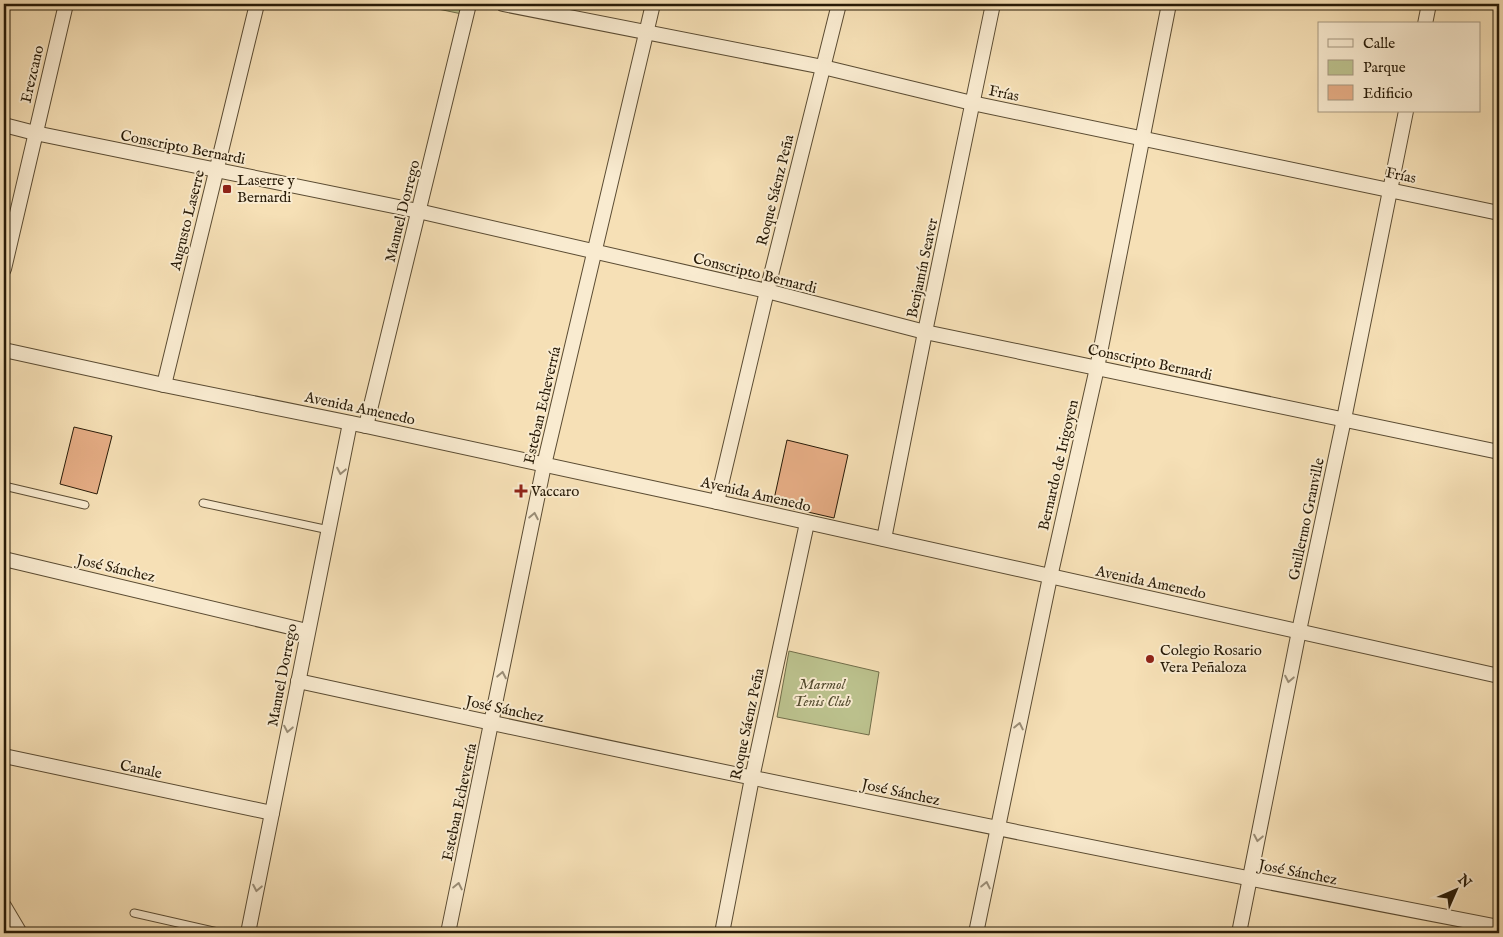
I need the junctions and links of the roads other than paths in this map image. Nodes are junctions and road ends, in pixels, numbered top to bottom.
1 (66, 4) edge
2 (257, 4) edge
3 (469, 4) edge
4 (503, 4) edge
5 (653, 4) edge
6 (839, 4) edge
7 (993, 4) edge
8 (1169, 4) edge
9 (1429, 4) edge
10 (1425, 22) edge
11 (646, 32) junction
12 (822, 67) junction
13 (972, 103) junction
14 (1406, 112) edge
15 (4, 125) edge
16 (35, 133) junction
17 (1143, 139) junction
18 (216, 170) junction
19 (1390, 190) junction
20 (418, 211) junction
21 (1499, 213) edge
22 (595, 252) junction
23 (4, 269) edge
24 (767, 291) junction
25 (925, 332) junction
26 (4, 350) edge
27 (1097, 368) junction
28 (164, 385) junction
29 (1344, 419) junction
30 (350, 423) junction
31 (366, 426) junction
32 (1499, 452) edge
33 (544, 465) junction
34 (4, 486) edge
35 (717, 502) junction
36 (203, 503) dead end
37 (85, 505) dead end
38 (807, 523) junction
39 (329, 530) junction
40 (884, 539) junction
41 (4, 559) edge
42 (1050, 577) junction
43 (307, 631) junction
44 (1299, 631) junction
45 (1499, 676) edge
46 (298, 681) junction
47 (492, 723) junction
48 (4, 756) edge
49 (752, 778) junction
50 (272, 813) junction
51 (998, 829) junction
52 (1250, 879) junction
53 (4, 906) edge
54 (134, 913) dead end
55 (1499, 927) edge
56 (20, 933) edge
57 (222, 933) edge
58 (248, 933) edge
59 (448, 933) edge
60 (722, 933) edge
61 (976, 933) edge
62 (1239, 933) edge

1 - 16 street, Erezcano
2 - 18 street, Augusto Laserre
3 - 20 street, Manuel Dorrego
4 - 11 street, Frías
5 - 11 street, Esteban Echeverría
6 - 12 street, Roque Sáenz Peña
7 - 13 street, Benjamín Seaver
8 - 17 street, Bernardo de Irigoyen
9 - 10 street
11 - 12 street, Frías
11 - 22 street, Esteban Echeverría
12 - 13 street, Frías
12 - 24 street, Roque Sáenz Peña
13 - 17 street, Frías
13 - 25 street, Benjamín Seaver
14 - 19 street, Guillermo Granville
15 - 16 street, Conscripto Bernardi
16 - 18 street, Conscripto Bernardi
16 - 23 street, Erezcano
17 - 19 street, Frías
17 - 27 street, Bernardo de Irigoyen
18 - 20 street, Conscripto Bernardi
18 - 28 street, Augusto Laserre
19 - 21 street, Frías
19 - 29 street, Guillermo Granville
20 - 22 street, Conscripto Bernardi
20 - 31 street, Manuel Dorrego
22 - 24 street, Conscripto Bernardi
22 - 33 street, Esteban Echeverría
24 - 25 street, Conscripto Bernardi
24 - 35 street, Roque Sáenz Peña
25 - 27 street, Conscripto Bernardi
25 - 40 street, Benjamín Seaver
26 - 28 street, Avenida Amenedo
27 - 29 street, Conscripto Bernardi
27 - 42 street, Bernardo de Irigoyen
28 - 30 street, Avenida Amenedo
29 - 32 street, Conscripto Bernardi
29 - 44 street, Guillermo Granville
30 - 31 street, Avenida Amenedo
30 -> 39 street, Manuel Dorrego
31 - 33 street, Avenida Amenedo
33 - 35 street, Avenida Amenedo
47 -> 33 street, Esteban Echeverría
34 - 37 lane
35 - 38 street, Avenida Amenedo
36 - 39 lane
38 - 40 street, Avenida Amenedo
38 - 49 street, Roque Sáenz Peña
39 - 43 street, Manuel Dorrego
40 - 42 street, Avenida Amenedo
41 - 43 street, José Sánchez
42 - 44 street, Avenida Amenedo
51 -> 42 street, Bernardo de Irigoyen
43 - 46 street, Manuel Dorrego
44 - 45 street, Avenida Amenedo
44 -> 52 street, Guillermo Granville
46 - 47 street, José Sánchez
46 -> 50 street, Manuel Dorrego
47 - 49 street, José Sánchez
59 -> 47 street, Esteban Echeverría
48 - 50 street, Canale
49 - 51 street, José Sánchez
49 - 60 street, Roque Sáenz Peña
50 -> 58 street, Manuel Dorrego
51 - 52 street, José Sánchez
61 -> 51 street, Bernardo de Irigoyen
52 - 55 street, José Sánchez
52 - 62 street, Guillermo Granville
53 - 56 street
54 - 57 lane

